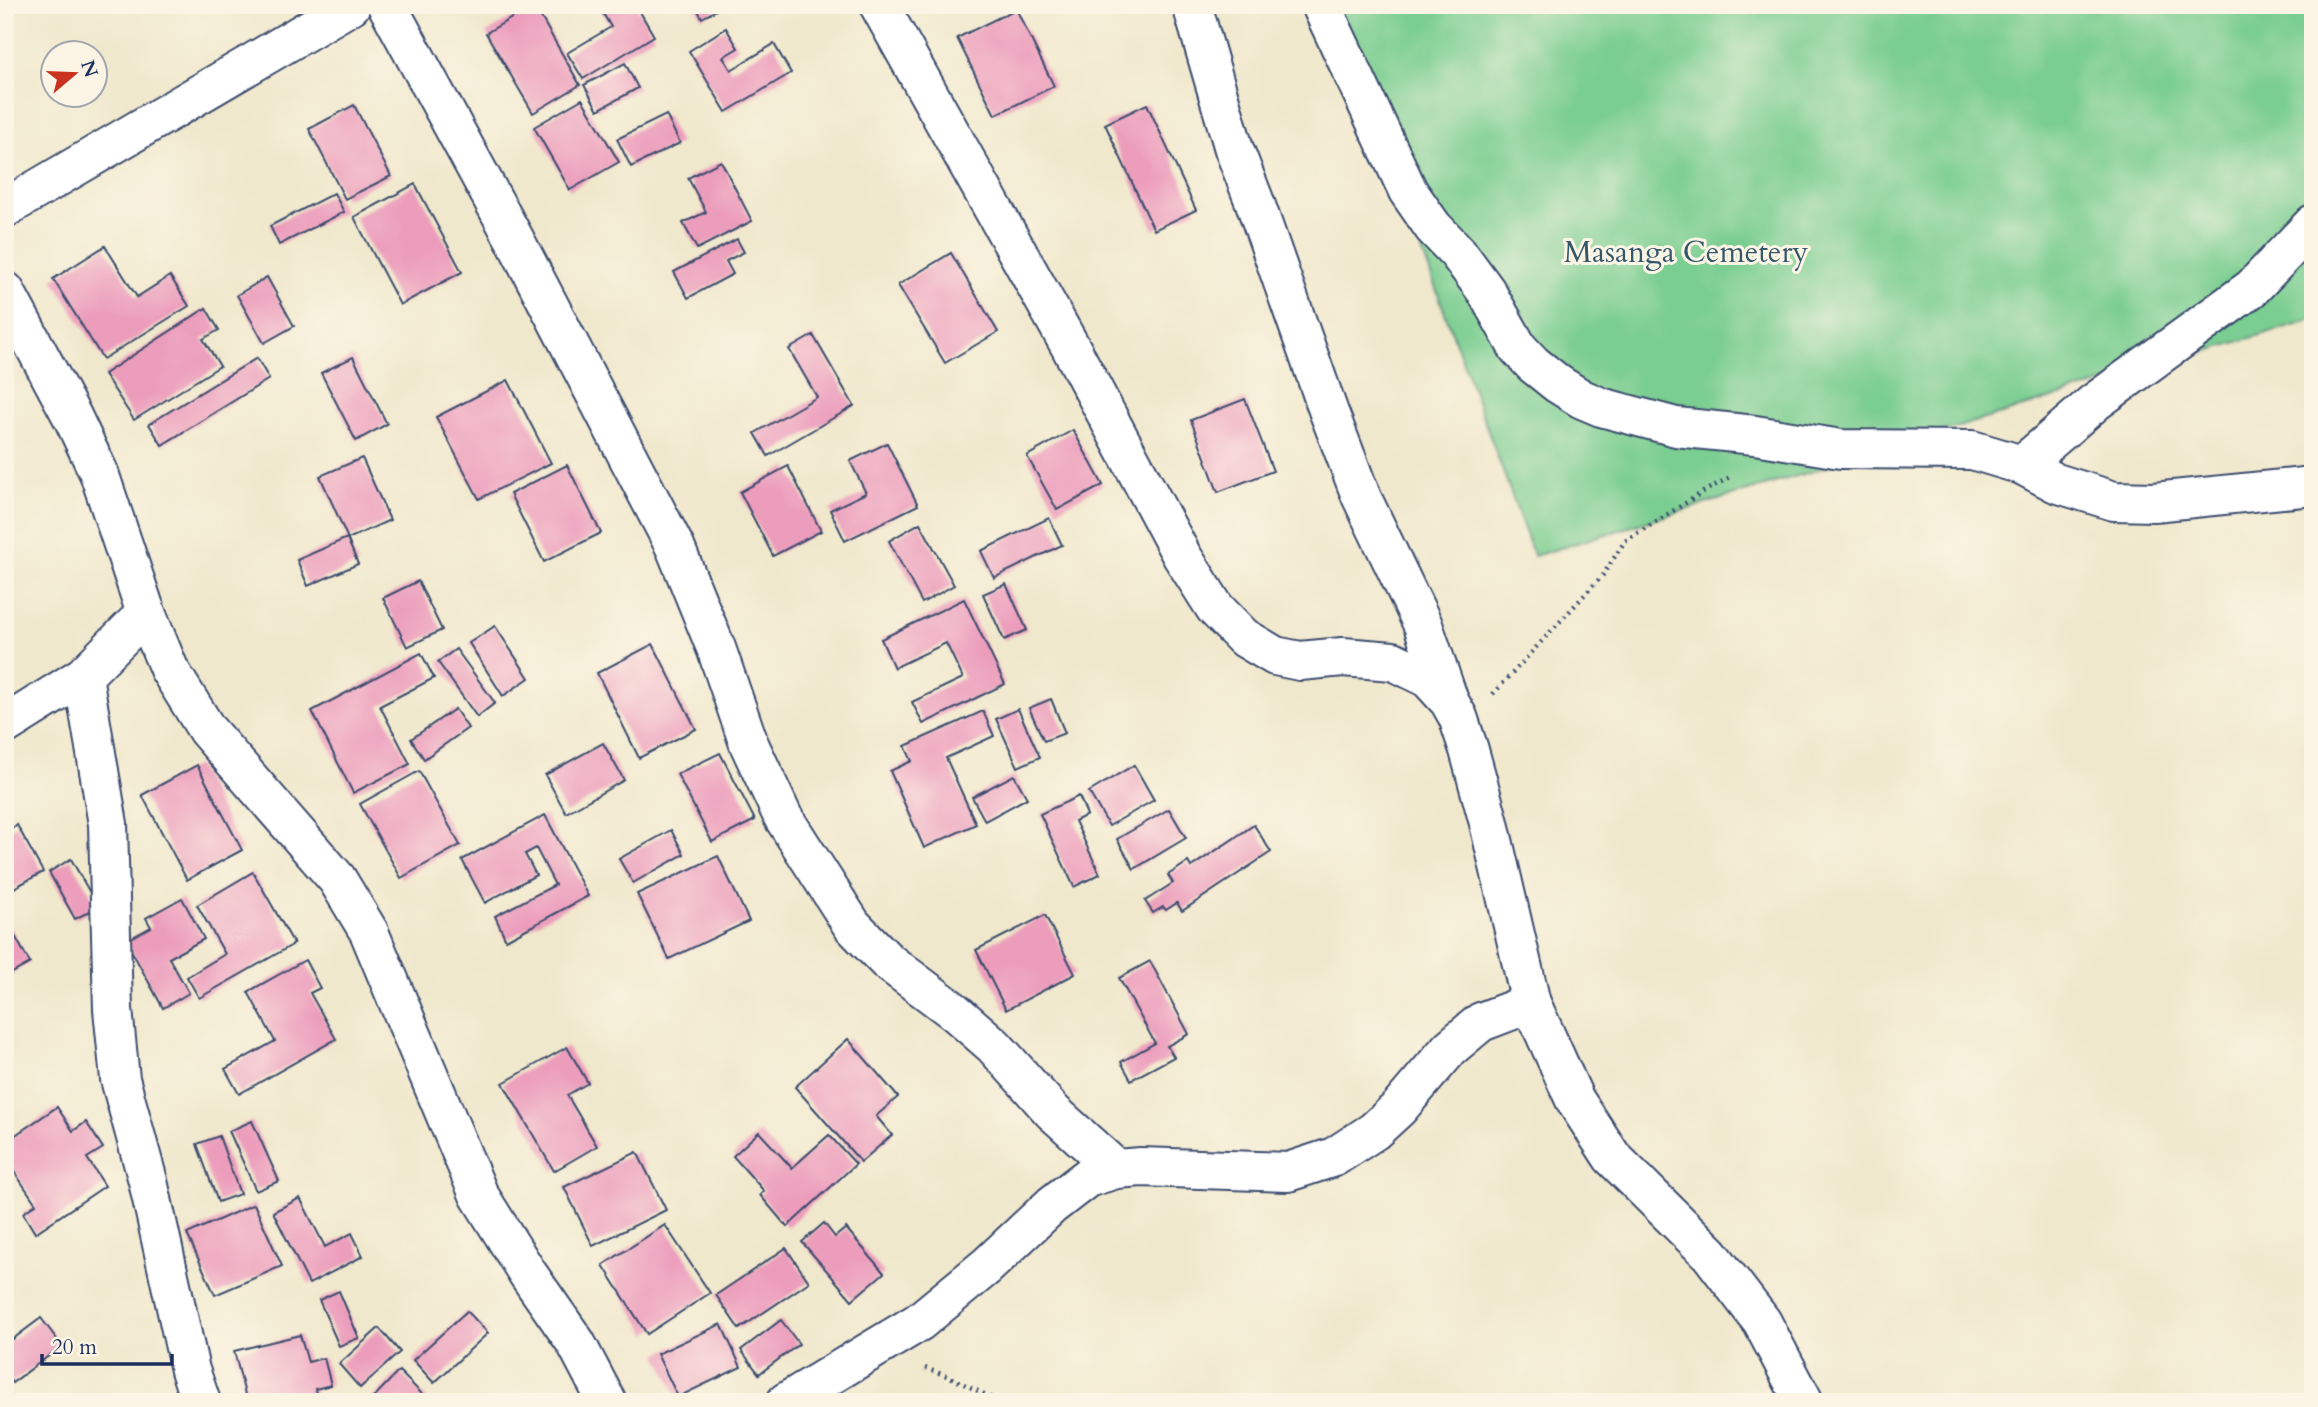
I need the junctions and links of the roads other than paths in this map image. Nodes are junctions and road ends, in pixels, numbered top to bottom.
1 (351, 5) edge
2 (387, 5) edge
3 (879, 5) edge
4 (1192, 5) edge
5 (1321, 5) edge
6 (5, 208) edge
7 (2313, 224) edge
8 (5, 291) edge
9 (2022, 465) junction
10 (2313, 486) edge
11 (146, 613) junction
12 (82, 676) junction
13 (1455, 714) junction
14 (5, 725) edge
15 (1531, 1003) junction
16 (1116, 1168) junction
17 (201, 1402) edge
18 (607, 1402) edge
19 (786, 1402) edge
20 (1804, 1402) edge

1 - 6 street
2 - 16 street
3 - 13 street
4 - 13 street
5 - 9 street
7 - 9 street
8 - 11 street
9 - 10 street
11 - 12 street
11 - 18 street
12 - 14 street
12 - 17 street
13 - 15 street
15 - 16 street
15 - 20 street
16 - 19 street

